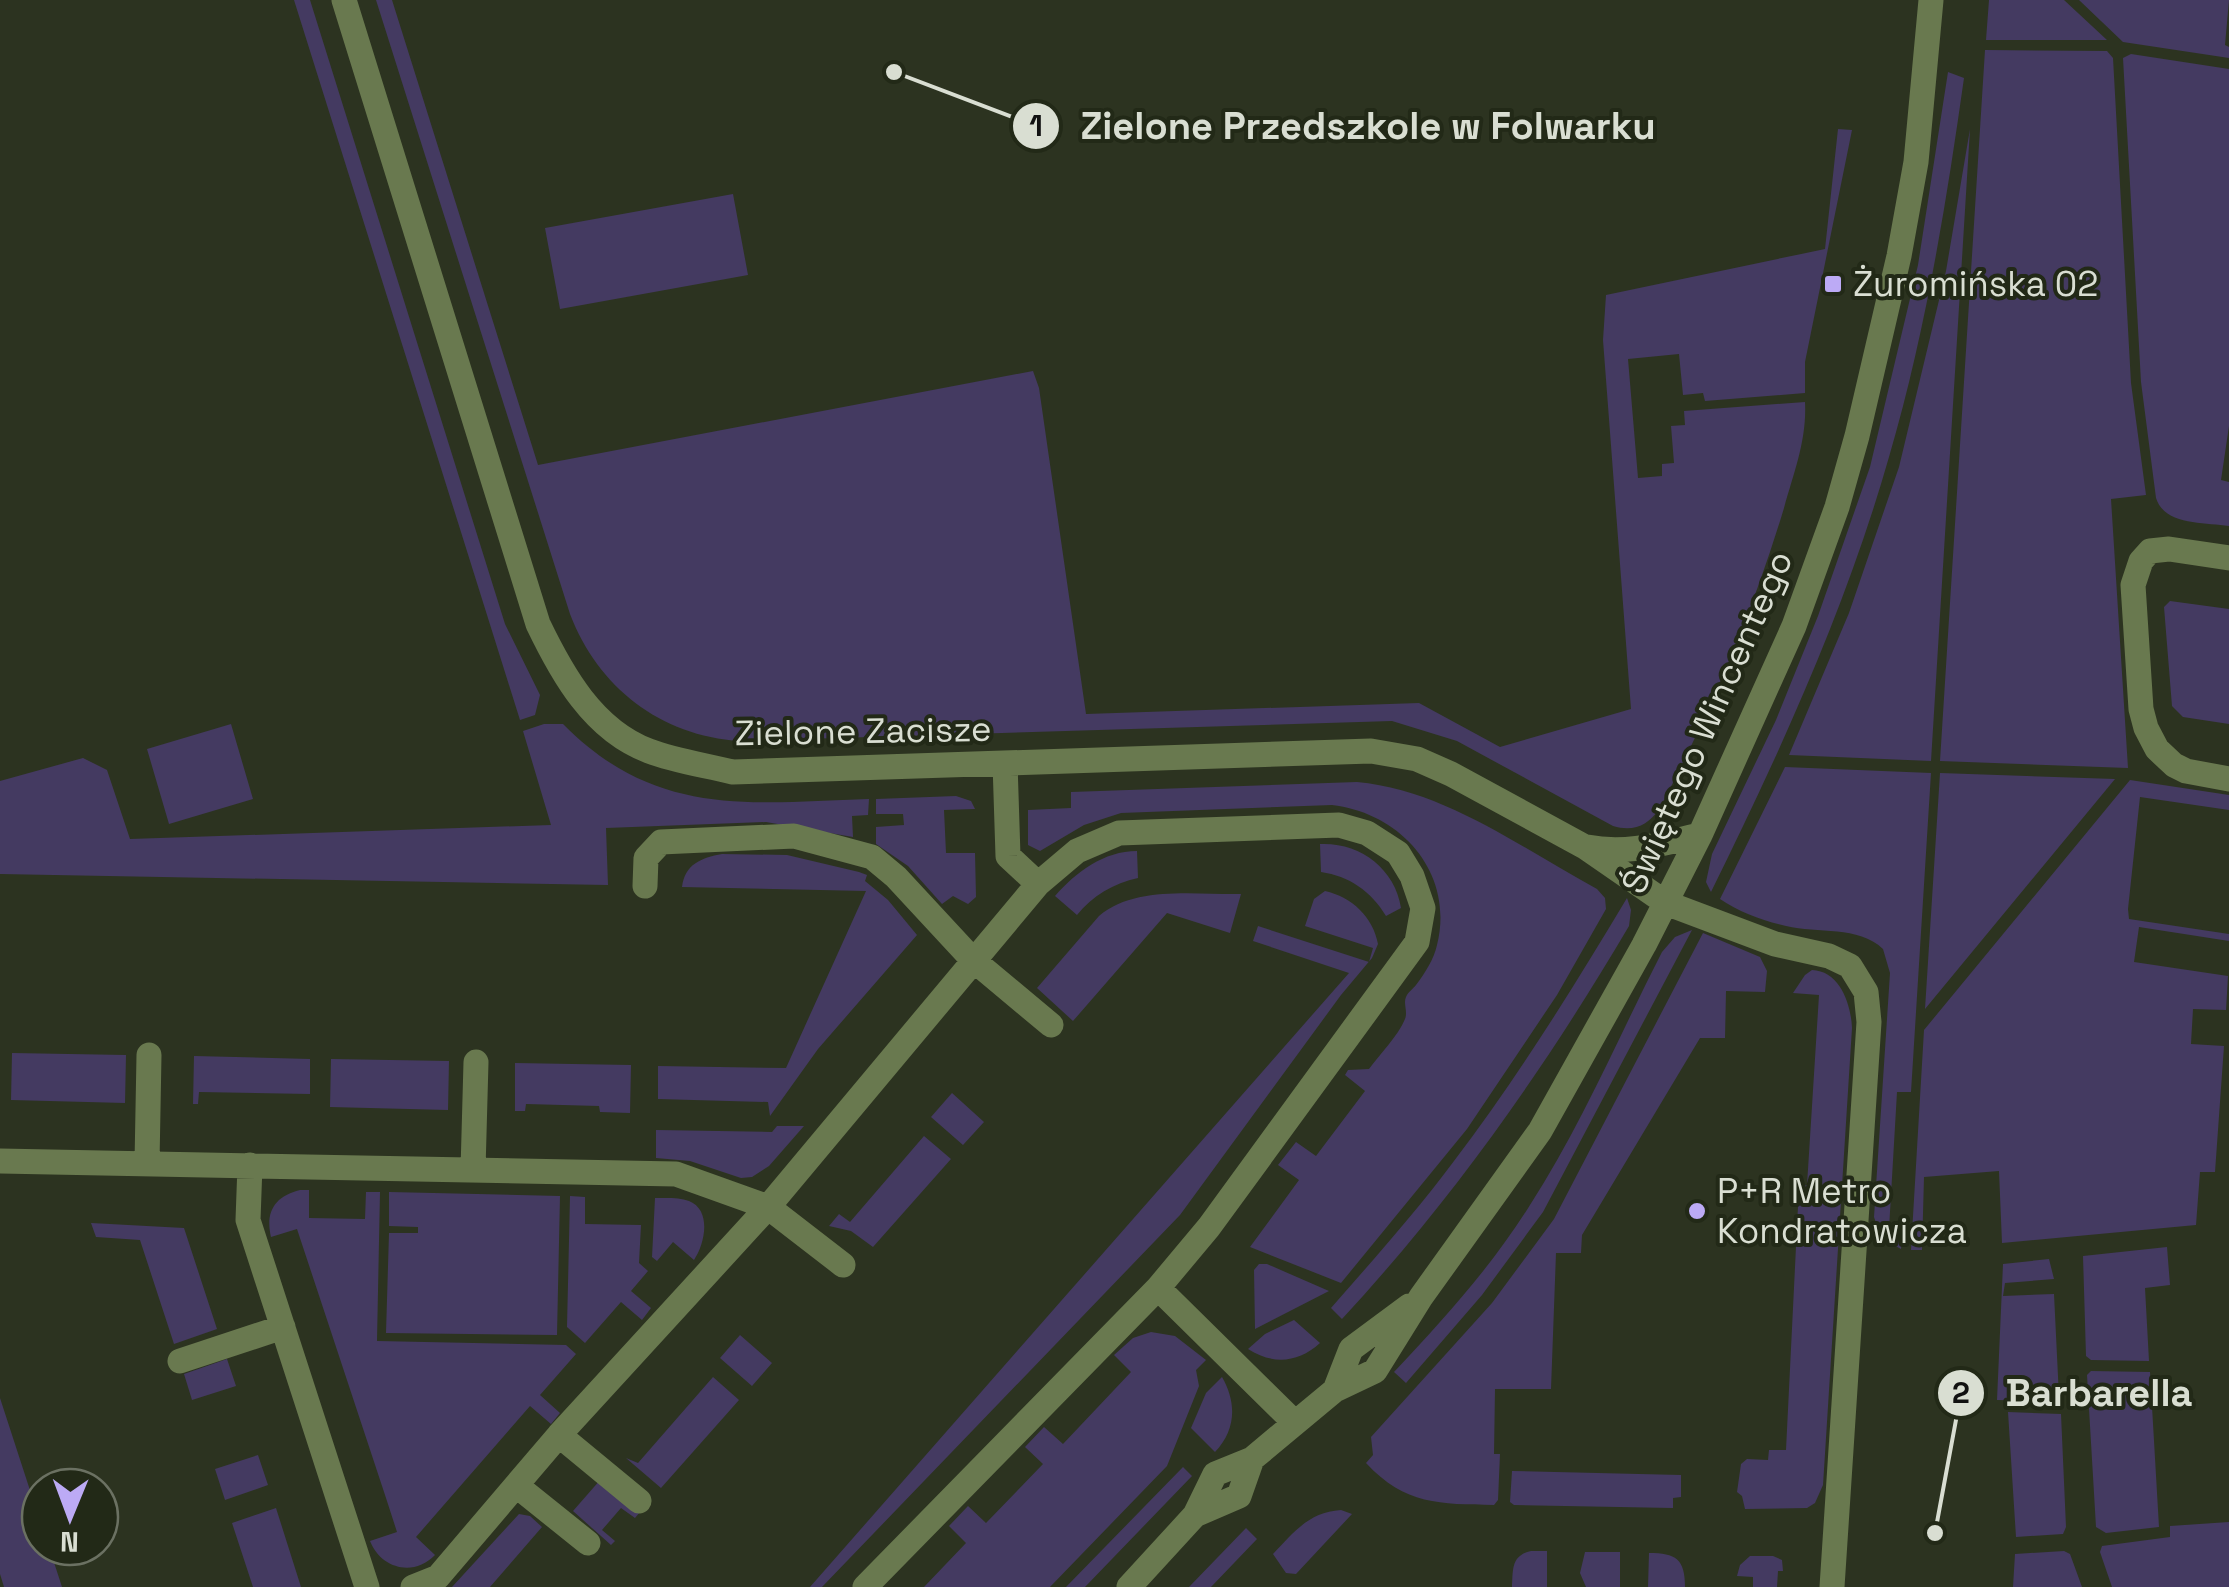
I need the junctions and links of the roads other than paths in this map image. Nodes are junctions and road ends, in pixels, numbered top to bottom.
1 (344, 0) edge
2 (1931, 0) edge
3 (2229, 558) edge
4 (1005, 763) junction
5 (2229, 779) edge
6 (1700, 835) junction
7 (1585, 847) junction
8 (1038, 884) junction
9 (645, 886) dead end
10 (1666, 903) junction
11 (972, 960) junction
12 (1051, 1024) dead end
13 (149, 1056) dead end
14 (476, 1062) dead end
15 (0, 1161) edge
16 (147, 1163) junction
17 (250, 1165) junction
18 (473, 1170) junction
19 (768, 1207) junction
20 (843, 1265) dead end
21 (1158, 1288) junction
22 (282, 1327) junction
23 (180, 1362) dead end
24 (1295, 1422) junction
25 (559, 1435) junction
26 (517, 1486) junction
27 (639, 1501) dead end
28 (588, 1543) dead end
29 (367, 1587) edge
30 (414, 1587) edge
31 (865, 1587) edge
32 (1129, 1587) edge
33 (1832, 1587) edge

1 - 4 street, Zielone Zacisze
2 - 6 street, Świętego Wincentego
3 - 5 street
4 - 7 street, Zielone Zacisze
4 - 8 street
6 - 7 street, Zielone Zacisze
6 - 10 street, Świętego Wincentego
7 - 10 street, Zielone Zacisze
8 - 11 street
8 - 21 street
9 - 11 street
10 - 24 street, Świętego Wincentego
10 - 33 street, Zielone Zacisze
11 - 12 street
11 - 19 street
13 - 16 street
14 - 18 street
15 - 16 street
16 - 17 street
17 - 18 street
17 - 22 street
18 - 19 street
19 - 20 street
19 - 25 street
21 - 24 street
21 - 31 street
22 - 23 street
22 - 29 street
24 - 32 street, Świętego Wincentego
25 - 26 street
25 - 27 street
26 - 28 street
26 - 30 street

